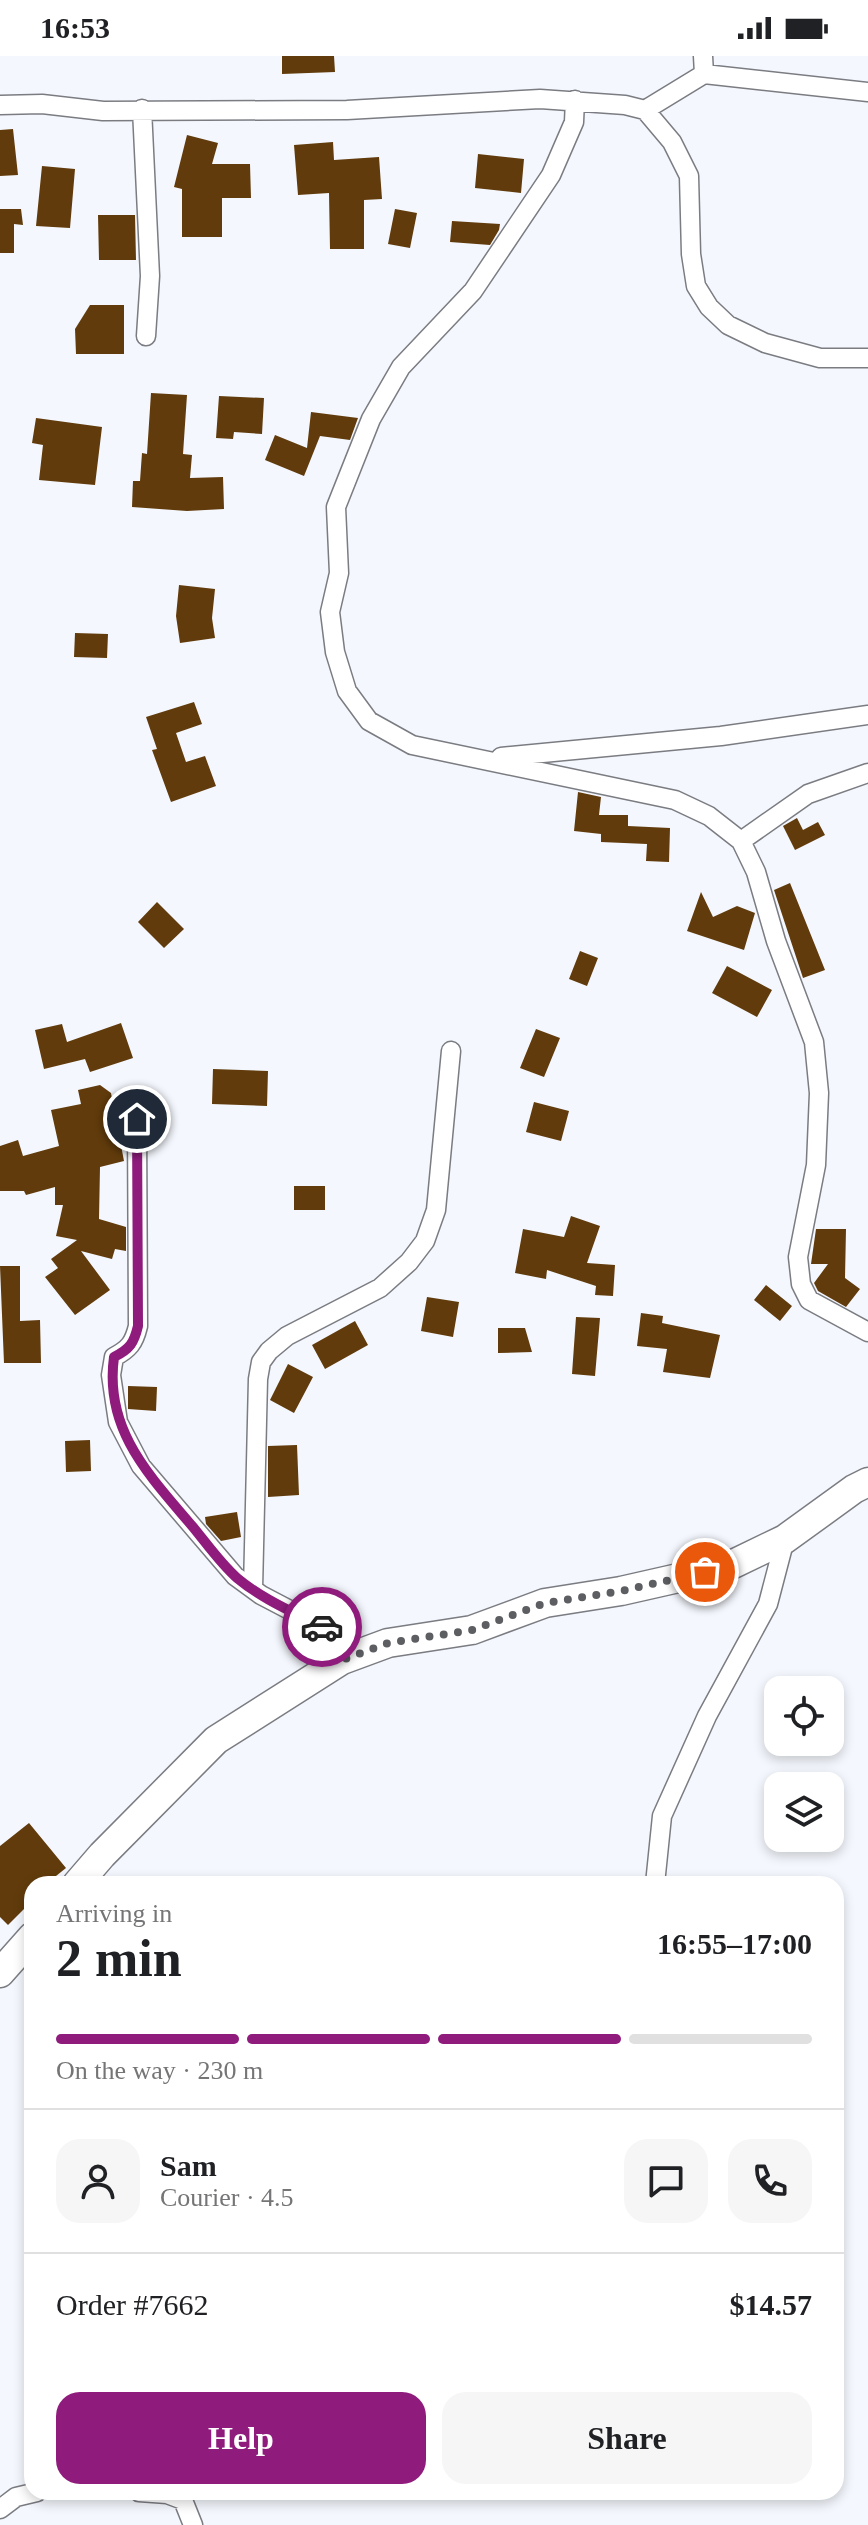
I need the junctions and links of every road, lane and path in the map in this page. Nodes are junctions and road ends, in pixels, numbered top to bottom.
1 (704, 65) edge
2 (868, 92) edge
3 (575, 100) junction
4 (0, 105) edge
5 (142, 109) junction
6 (645, 110) junction
7 (146, 336) dead end
8 (868, 358) edge
9 (868, 715) edge
10 (486, 758) junction
11 (868, 773) edge
12 (741, 841) junction
13 (451, 1051) dead end
14 (137, 1119) dead end
15 (868, 1332) edge
16 (868, 1482) edge
17 (785, 1539) junction
18 (253, 1589) junction
19 (342, 1660) junction
20 (84, 1876) edge
21 (656, 1876) edge
22 (24, 1946) edge
23 (0, 1973) edge
24 (24, 2495) edge
25 (183, 2500) edge
26 (0, 2509) edge
27 (193, 2525) edge

1 - 2 street
1 - 6 street
3 - 5 street
3 - 6 street
3 - 10 street
4 - 5 street
5 - 7 street
6 - 8 street
9 - 10 street
10 - 12 street
11 - 12 street
12 - 15 street
13 - 18 street
14 - 18 street
16 - 17 main road
17 - 19 main road
17 - 21 street
18 - 19 street
19 - 20 main road
22 - 23 main road
24 - 26 street
25 - 27 street

